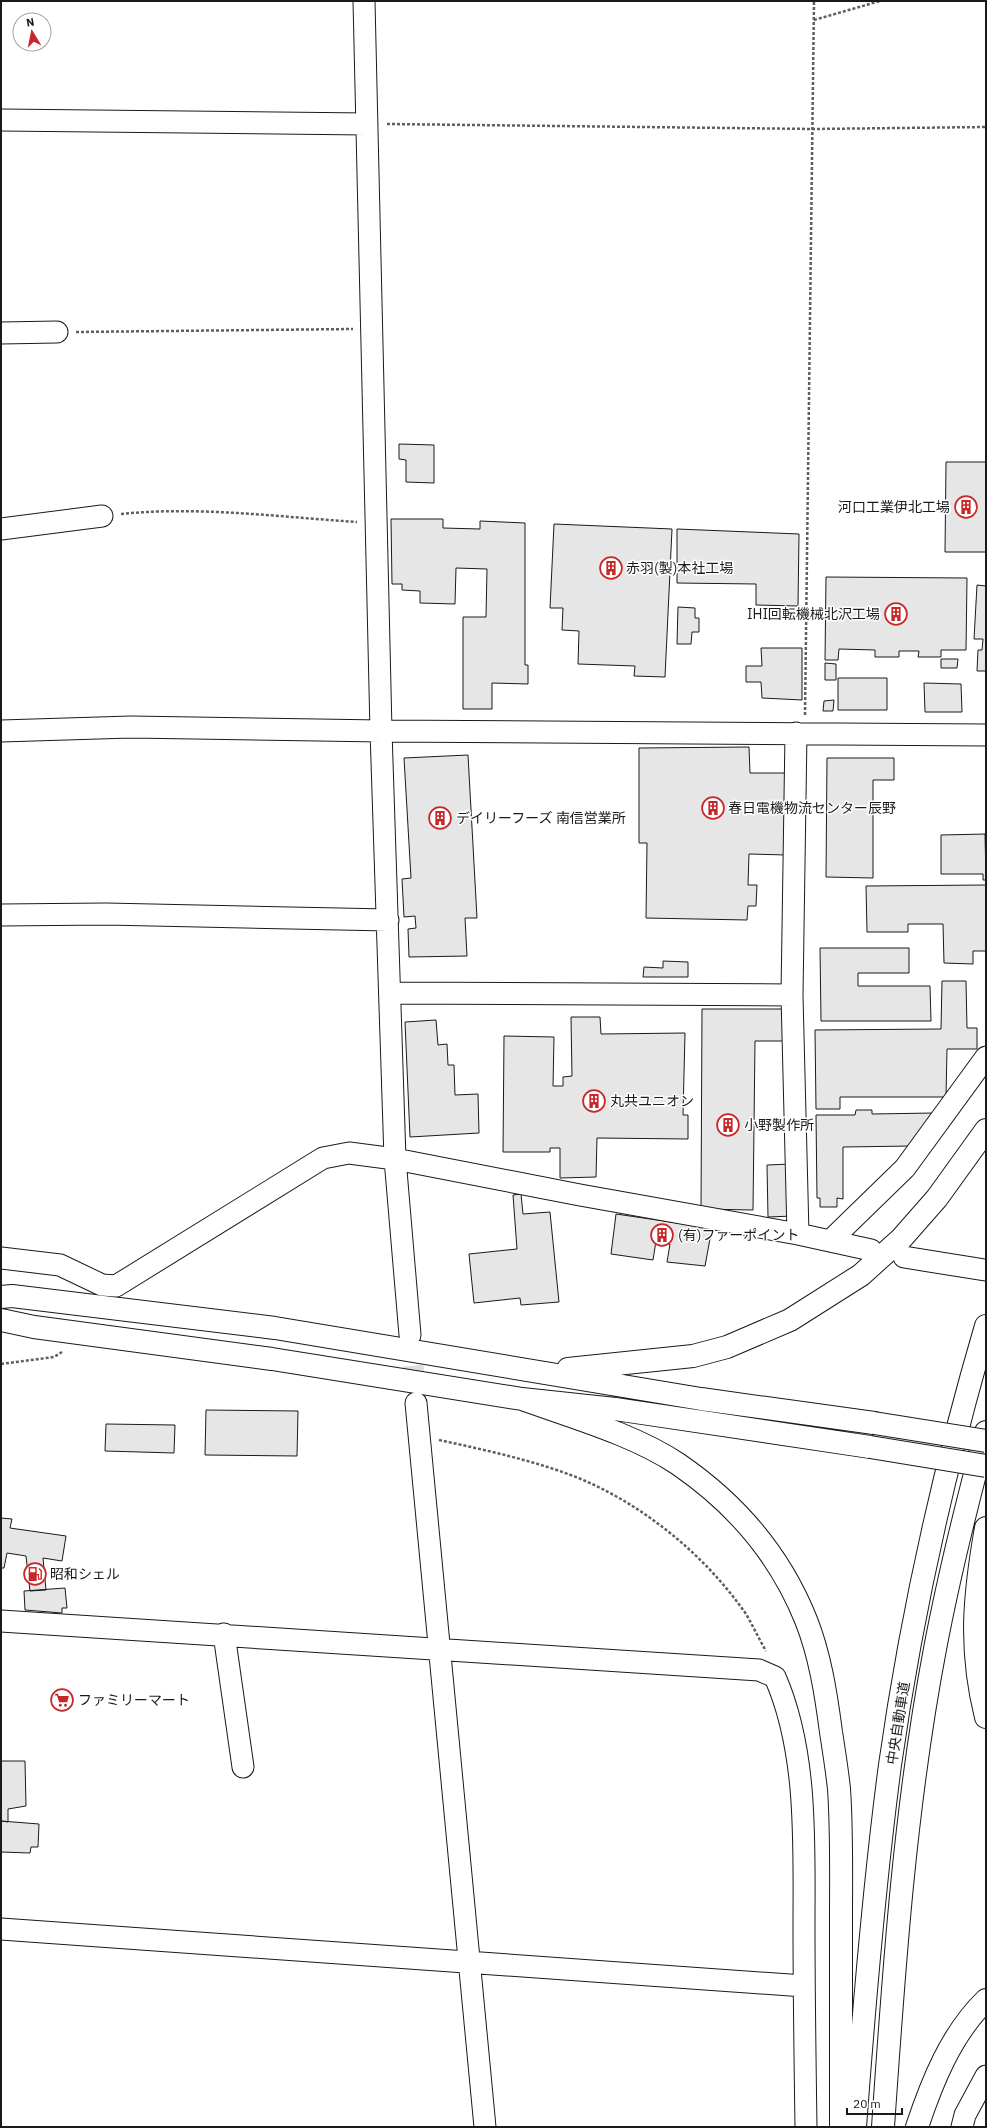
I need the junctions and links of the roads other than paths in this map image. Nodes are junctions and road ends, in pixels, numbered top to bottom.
1 (364, 1) edge
2 (1, 120) edge
3 (366, 124) junction
4 (57, 332) road end
5 (1, 333) edge
6 (102, 516) road end
7 (1, 529) edge
8 (1, 731) edge
9 (381, 731) junction
10 (800, 733) junction
11 (986, 735) edge
12 (1, 915) edge
13 (388, 920) junction
14 (391, 993) junction
15 (792, 995) junction
16 (986, 1057) edge
17 (986, 1130) edge
18 (395, 1159) junction
19 (798, 1234) junction
20 (830, 1242) junction
21 (871, 1250) dead end
22 (904, 1257) dead end
23 (1, 1258) edge
24 (985, 1270) dead end
25 (5, 1294) edge
26 (1, 1320) edge
27 (986, 1326) edge
28 (34, 1327) junction
29 (410, 1335) tunnel mouth
30 (1, 1336) edge
31 (541, 1372) junction
32 (522, 1399) junction
33 (416, 1403) tunnel mouth
34 (986, 1432) edge
35 (986, 1441) edge
36 (986, 1466) edge
37 (986, 1528) edge
38 (1, 1621) edge
39 (224, 1634) junction
40 (439, 1648) junction
41 (986, 1717) edge
42 (243, 1767) dead end
43 (1, 1929) edge
44 (469, 1964) junction
45 (804, 1986) junction
46 (986, 2000) edge
47 (986, 2076) edge
48 (485, 2127) edge
49 (806, 2127) edge
50 (841, 2127) edge
51 (855, 2127) edge
52 (883, 2127) edge
53 (917, 2127) edge
54 (962, 2127) edge

1 - 3 street
2 - 3 street
3 - 9 street
4 - 5 street
6 - 7 street
8 - 9 street
9 - 10 street
9 - 13 street
10 - 11 street
10 - 15 street
12 - 13 street
13 - 14 street
14 - 15 street
14 - 18 street
15 - 19 street
16 - 20 street
17 - 31 highway
18 - 19 street
18 - 23 street
18 - 29 street
19 - 20 street
20 - 21 street
22 - 24 street
25 - 31 highway
26 - 28 highway
27 - 51 highway, 中央自動車道
28 - 30 highway
28 - 32 highway
31 - 35 highway, bridge
32 - 36 highway, bridge
32 - 50 highway
33 - 40 street
34 - 52 highway, 中央自動車道
37 - 41 highway
38 - 39 street
39 - 40 street
39 - 42 street
40 - 44 street
40 - 45 street
43 - 44 street
44 - 45 street
44 - 48 street
45 - 49 street
46 - 53 highway
47 - 54 street

